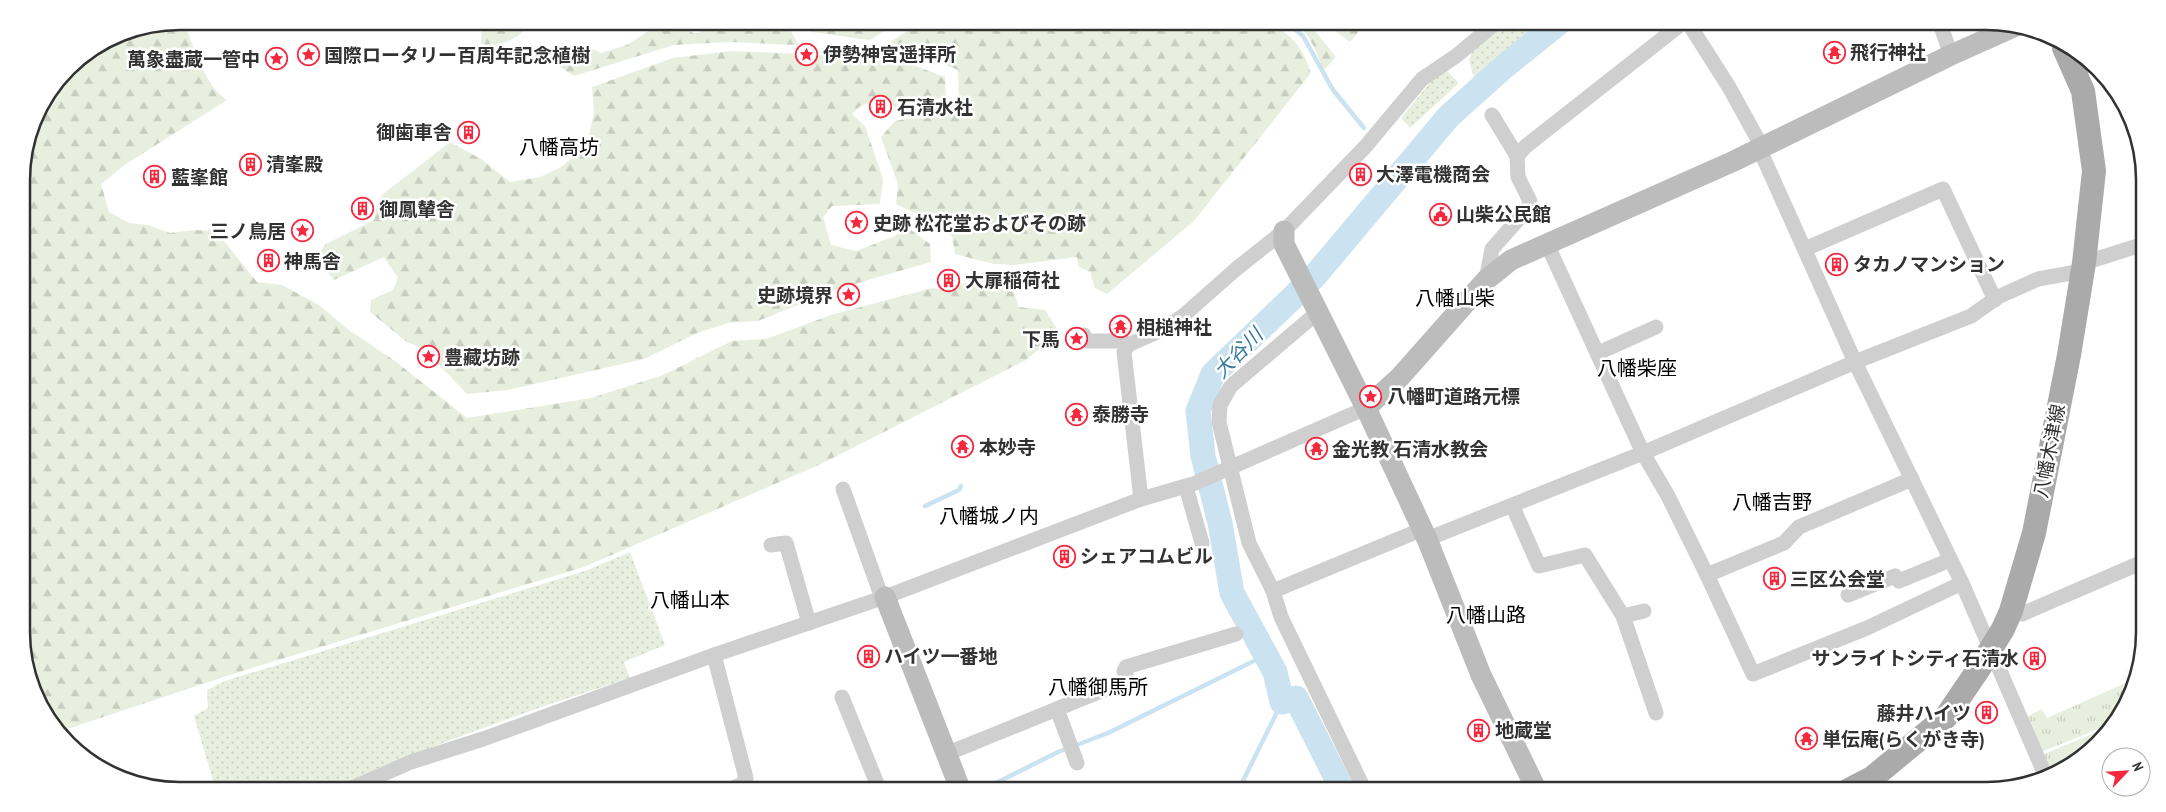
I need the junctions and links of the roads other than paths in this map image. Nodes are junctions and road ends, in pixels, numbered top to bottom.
1 (1487, 30) edge
2 (1674, 30) edge
3 (1692, 30) edge
4 (1942, 30) edge
5 (2004, 31) edge
6 (2067, 54) edge
7 (1952, 55) junction
8 (1492, 115) dead end
9 (1761, 148) junction
10 (1518, 156) junction
11 (1284, 231) junction
12 (1547, 244) junction
13 (2136, 247) edge
14 (1805, 249) junction
15 (2083, 267) junction
16 (1486, 280) junction
17 (1995, 300) junction
18 (1316, 310) junction
19 (1656, 327) dead end
20 (1084, 335) dead end
21 (1128, 345) junction
22 (1598, 353) junction
23 (1854, 362) junction
24 (1366, 408) junction
25 (1643, 453) junction
26 (1230, 468) junction
27 (1912, 479) junction
28 (1190, 486) junction
29 (843, 489) dead end
30 (1141, 499) junction
31 (1512, 505) junction
32 (1425, 534) junction
33 (1202, 543) dead end
34 (771, 546) dead end
35 (1950, 560) junction
36 (2136, 564) edge
37 (1707, 574) junction
38 (1962, 583) junction
39 (1273, 591) junction
40 (1848, 595) dead end
41 (884, 598) junction
42 (1644, 611) dead end
43 (2011, 611) junction
44 (1623, 616) junction
45 (809, 623) junction
46 (1236, 634) dead end
47 (1991, 649) junction
48 (714, 655) junction
49 (842, 697) dead end
50 (1057, 709) junction
51 (1656, 713) dead end
52 (1073, 753) dead end
53 (946, 754) junction
54 (2043, 770) edge
55 (365, 782) edge
56 (743, 782) edge
57 (876, 782) edge
58 (957, 782) edge
59 (1361, 782) edge
60 (1533, 782) edge
61 (1864, 782) edge

1 - 11 street
2 - 10 street
3 - 9 street
4 - 7 street
5 - 7 street
6 - 15 main road, 八幡木津線
7 - 9 street
8 - 10 street
9 - 12 street
9 - 14 street
10 - 16 street
11 - 18 street
11 - 21 street
12 - 16 street
12 - 22 street
13 - 15 street
14 - 17 street
14 - 23 street
15 - 17 street
15 - 43 main road, 八幡木津線
16 - 24 street
17 - 23 street
18 - 24 street
18 - 26 street
19 - 22 street
20 - 21 street
21 - 30 street
22 - 25 street
23 - 25 street
23 - 27 street
24 - 26 street
24 - 32 street
25 - 31 street
25 - 37 street
26 - 28 street
26 - 39 street
27 - 35 street
27 - 37 street
28 - 30 street
28 - 33 street
29 - 41 street
30 - 41 street
31 - 32 street
31 - 44 street
32 - 39 street
32 - 60 street
34 - 45 street
35 - 38 street
35 - 40 street
36 - 43 street
37 - 38 street
38 - 47 street
39 - 59 street
41 - 45 street
41 - 53 street
42 - 44 street
43 - 47 main road, 八幡木津線
44 - 51 street
45 - 48 street
46 - 50 street
47 - 54 street
47 - 61 main road, 八幡木津線
48 - 55 street
48 - 56 street
49 - 57 street
50 - 52 street
50 - 53 street
53 - 58 street

